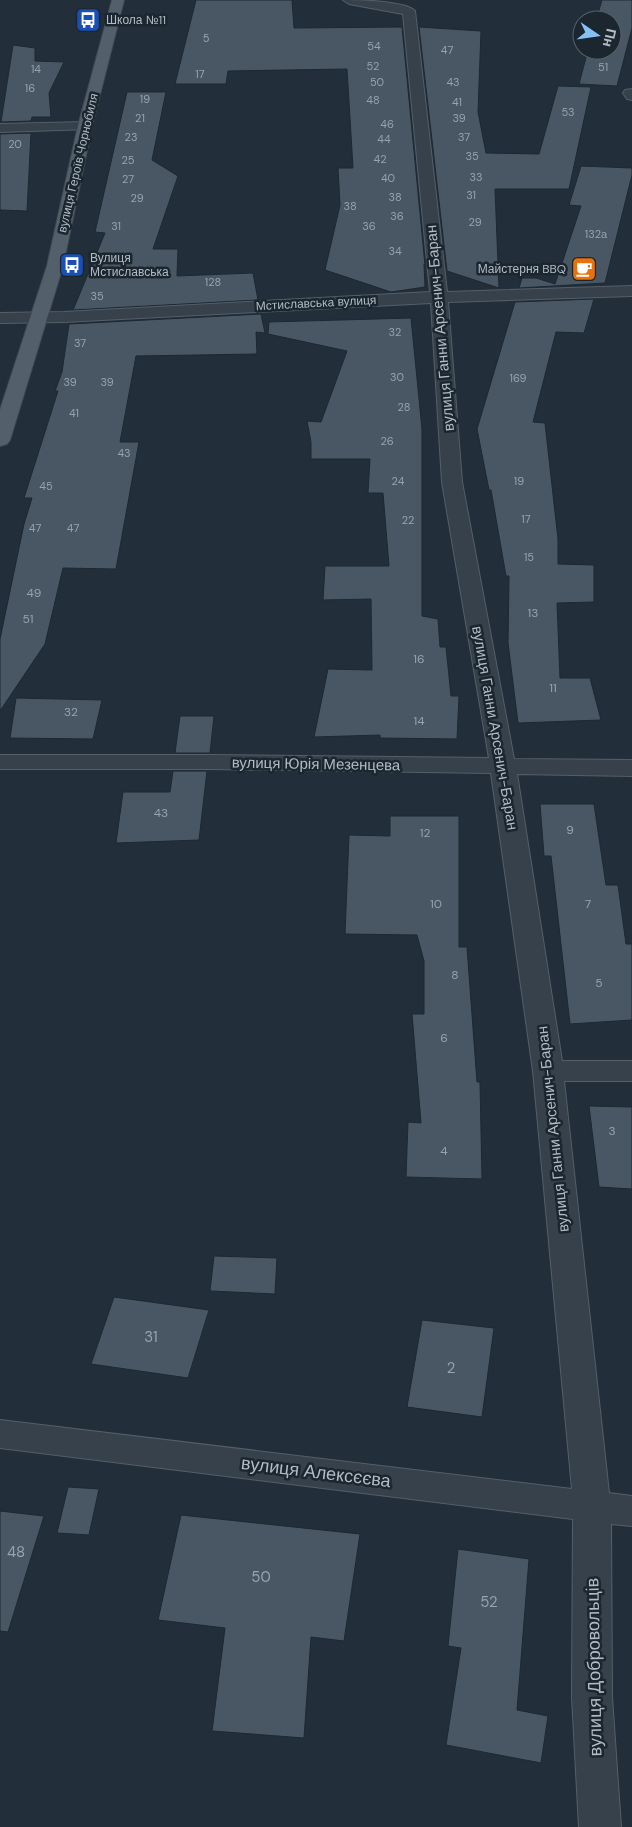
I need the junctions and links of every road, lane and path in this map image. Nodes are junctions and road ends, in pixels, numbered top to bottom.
1 (118, 0) edge
2 (349, 0) edge
3 (85, 126) junction
4 (0, 128) edge
5 (632, 291) edge
6 (439, 297) junction
7 (0, 318) edge
8 (38, 318) junction
9 (0, 440) edge
10 (0, 762) edge
11 (503, 767) junction
12 (632, 768) edge
13 (632, 1070) edge
14 (548, 1071) junction
15 (0, 1434) edge
16 (592, 1507) junction
17 (632, 1511) edge
18 (600, 1827) edge

1 - 3 main road, вулиця Героїв Чорнобиля
2 - 6 street, вулиця Ганни Арсенич-Баран
3 - 4 street
3 - 8 main road, вулиця Героїв Чорнобиля
5 - 6 street, Мстиславська вулиця
6 - 8 street, Мстиславська вулиця
6 - 11 street, вулиця Ганни Арсенич-Баран
7 - 8 street, Мстиславська вулиця
8 - 9 main road, вулиця Героїв Чорнобиля
10 - 11 street, вулиця Юрія Мезенцева
11 - 12 street, вулиця Юрія Мезенцева
11 - 14 street, вулиця Ганни Арсенич-Баран
13 - 14 street
14 - 16 street, вулиця Ганни Арсенич-Баран
15 - 16 street, вулиця Алексєєва
16 - 17 street, вулиця Алексєєва
16 - 18 street, вулиця Добровольців

